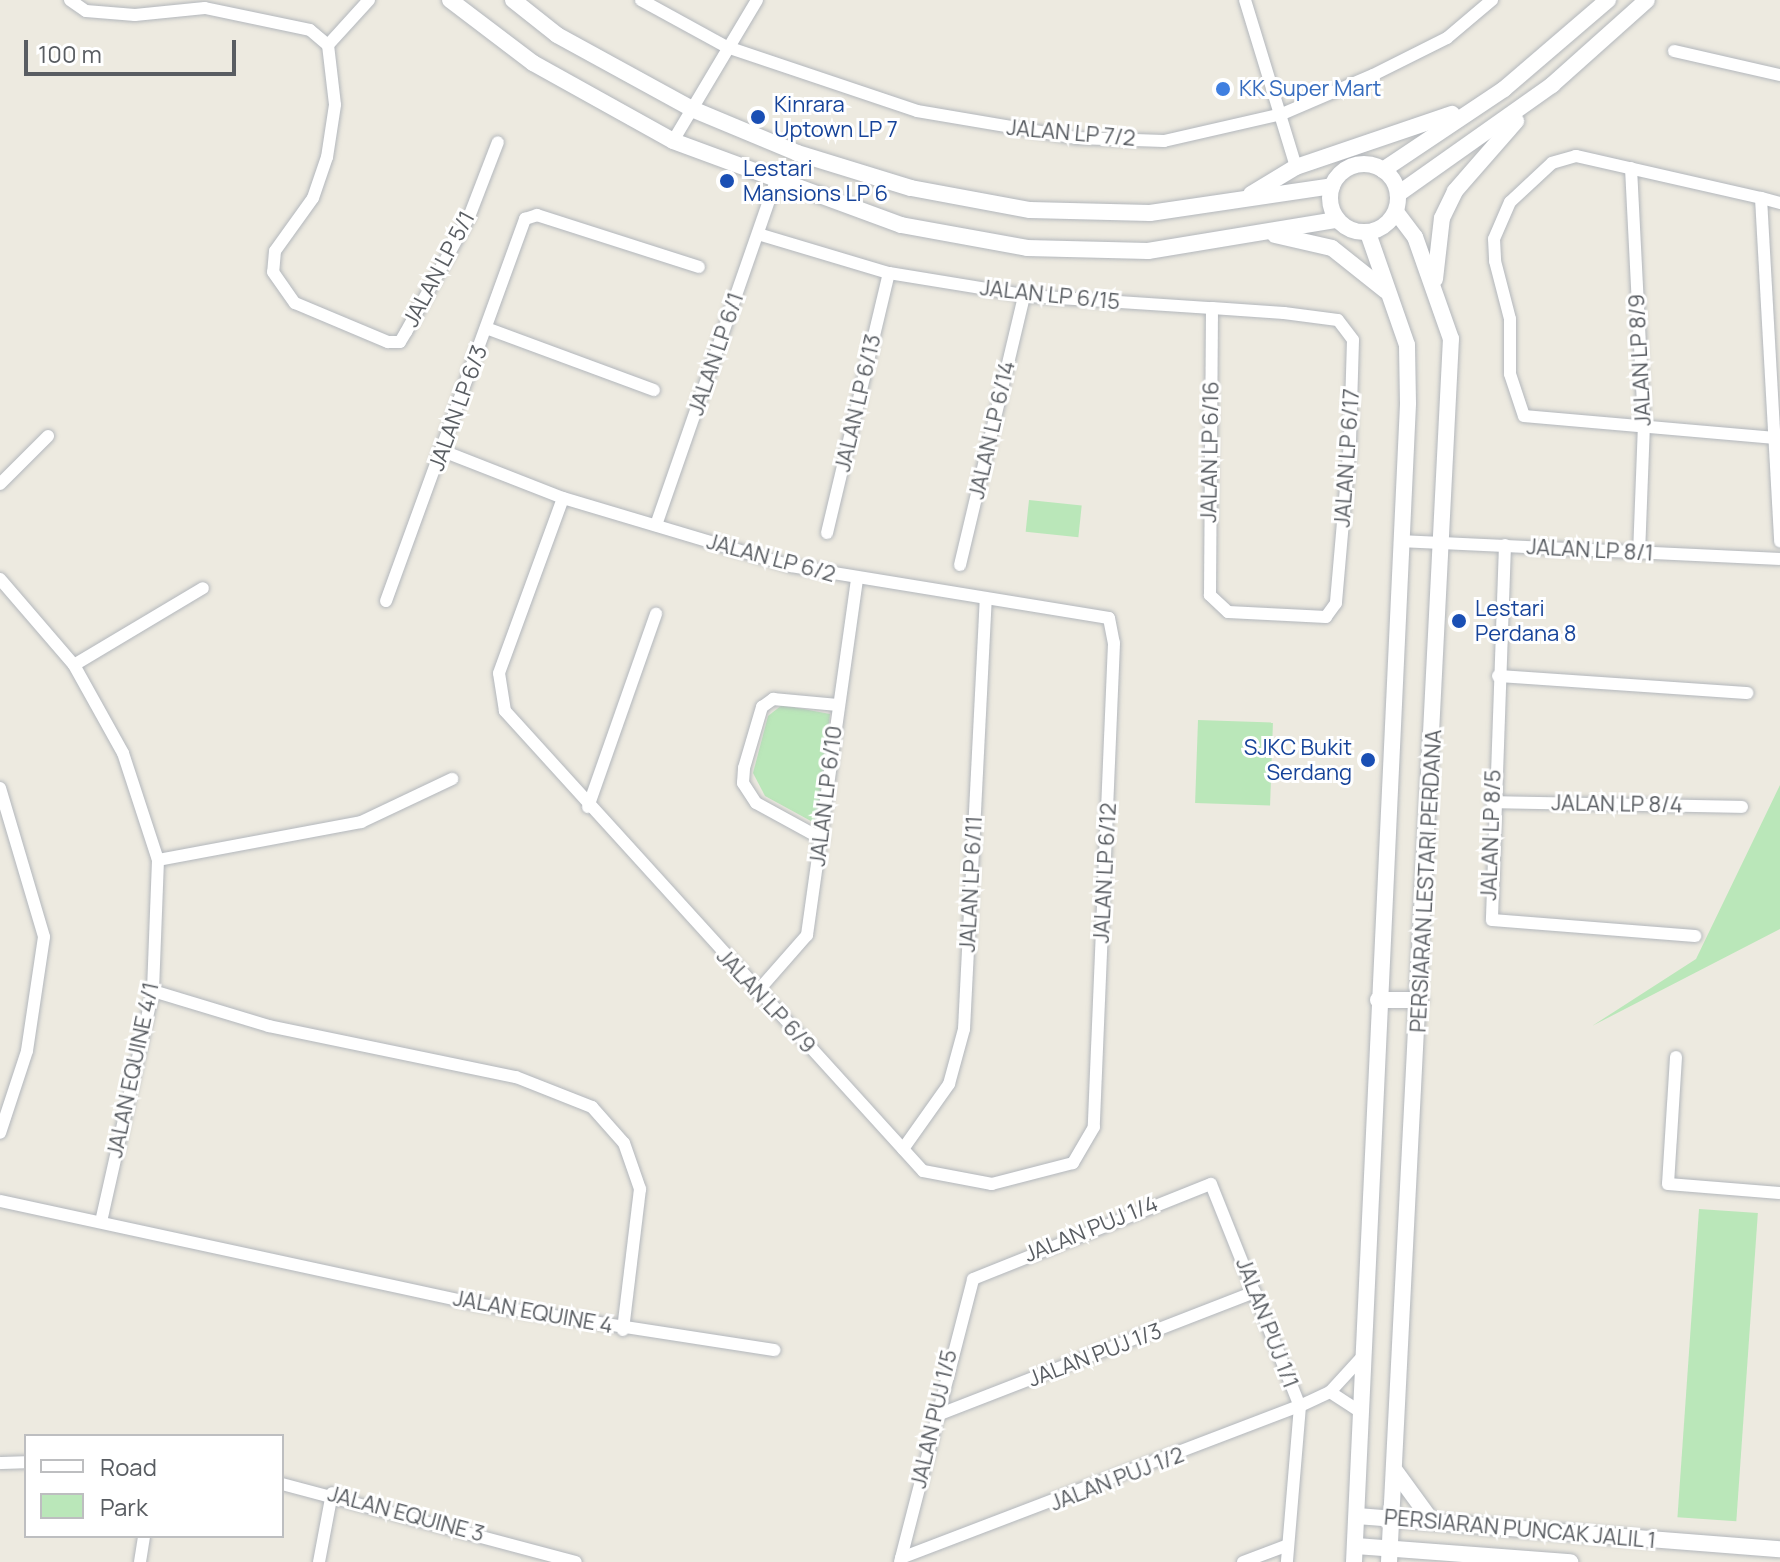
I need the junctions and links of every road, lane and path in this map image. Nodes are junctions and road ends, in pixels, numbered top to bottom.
1 (70, 0) edge
2 (369, 0) edge
3 (450, 0) edge
4 (513, 0) edge
5 (641, 0) edge
6 (757, 0) edge
7 (1245, 0) edge
8 (1492, 0) edge
9 (1608, 0) edge
10 (1647, 0) edge
11 (205, 4) edge
12 (328, 45) junction
13 (727, 47) junction
14 (1674, 51) dead end
15 (1780, 75) edge
16 (1552, 85) junction
17 (692, 109) junction
18 (1466, 111) junction
19 (1282, 114) junction
20 (673, 141) junction
21 (498, 142) dead end
22 (1296, 167) junction
23 (1631, 168) junction
24 (1383, 170) junction
25 (775, 183) junction
26 (1332, 186) junction
27 (1398, 194) junction
28 (1247, 196) junction
29 (1761, 198) junction
30 (1780, 203) edge
31 (1396, 212) junction
32 (1336, 220) junction
33 (1261, 233) junction
34 (1368, 233) junction
35 (758, 234) junction
36 (699, 267) dead end
37 (889, 273) junction
38 (1435, 285) junction
39 (1024, 296) junction
40 (1394, 300) junction
41 (1212, 308) junction
42 (1345, 325) joint
43 (486, 328) junction
44 (654, 390) dead end
45 (1644, 424) junction
46 (48, 436) dead end
47 (1775, 438) junction
48 (443, 451) junction
49 (0, 484) edge
50 (563, 498) junction
51 (656, 525) junction
52 (827, 533) dead end
53 (1400, 541) junction
54 (1442, 541) junction
55 (1780, 541) edge
56 (1505, 545) junction
57 (1639, 552) junction
58 (1780, 559) edge
59 (960, 565) dead end
60 (0, 579) edge
61 (857, 580) junction
62 (203, 588) dead end
63 (1338, 593) joint
64 (386, 601) dead end
65 (986, 602) junction
66 (656, 614) dead end
67 (1109, 618) joint
68 (74, 665) junction
69 (1498, 676) junction
70 (1747, 693) dead end
71 (838, 705) junction
72 (452, 779) dead end
73 (0, 788) edge
74 (1492, 802) junction
75 (588, 807) junction
76 (1742, 807) dead end
77 (822, 839) junction
78 (158, 860) junction
79 (1695, 936) dead end
80 (153, 991) junction
81 (757, 992) junction
82 (1378, 1000) junction
83 (1420, 1000) junction
84 (1676, 1057) dead end
85 (1094, 1127) joint
86 (0, 1133) edge
87 (903, 1149) junction
88 (1211, 1184) joint
89 (1780, 1193) edge
90 (0, 1201) edge
91 (101, 1221) junction
92 (973, 1279) joint
93 (1255, 1292) junction
94 (623, 1330) junction
95 (774, 1350) dead end
96 (1363, 1356) junction
97 (1330, 1392) junction
98 (1300, 1406) junction
99 (1361, 1412) junction
100 (935, 1416) junction
101 (24, 1462) edge
102 (0, 1463) edge
103 (1395, 1470) junction
104 (284, 1484) edge
105 (332, 1493) junction
106 (1357, 1516) junction
107 (1393, 1518) junction
108 (1431, 1520) junction
109 (144, 1538) edge
110 (1288, 1545) junction
111 (1780, 1549) edge
112 (1443, 1551) junction
113 (1355, 1554) edge
114 (1389, 1555) edge
115 (543, 1557) edge
116 (901, 1560) edge
117 (140, 1562) edge
118 (319, 1562) edge
119 (576, 1562) edge
120 (1243, 1562) edge
121 (1287, 1562) edge
122 (1419, 1562) edge
123 (1570, 1562) edge

1 - 11 street
2 - 12 street
3 - 20 main road
4 - 17 main road
5 - 13 street, JALAN LP 7/2
6 - 13 street
7 - 19 street
8 - 19 street, JALAN LP 7/2
9 - 18 main road
10 - 16 main road
11 - 12 street
12 - 21 street, JALAN LP 5/1
13 - 17 street
13 - 19 street, JALAN LP 7/2
14 - 15 street
16 - 27 main road
16 - 38 main road
17 - 20 street
17 - 28 main road
18 - 22 main road
18 - 24 main road
19 - 22 street
20 - 25 main road
22 - 28 main road
23 - 29 street
23 - 45 street, JALAN LP 8/9
23 - 45 street
24 - 26 main road
24 - 27 main road
25 - 33 main road
25 - 35 street, JALAN LP 6/1
26 - 28 main road
26 - 32 main road
27 - 31 main road
29 - 30 street
29 - 47 street
31 - 34 main road
31 - 38 main road, PERSIARAN LESTARI PERDANA
32 - 33 main road
32 - 34 main road
33 - 40 main road
34 - 40 main road, PERSIARAN LESTARI PERDANA
35 - 37 street, JALAN LP 6/15
35 - 51 street, JALAN LP 6/1
36 - 43 street, JALAN LP 6/3
37 - 39 street, JALAN LP 6/15
37 - 52 street, JALAN LP 6/13
38 - 54 main road, PERSIARAN LESTARI PERDANA
39 - 41 street, JALAN LP 6/15
39 - 59 street, JALAN LP 6/14
40 - 53 main road, PERSIARAN LESTARI PERDANA
41 - 42 street, JALAN LP 6/15
41 - 63 street, JALAN LP 6/16
42 - 63 street, JALAN LP 6/17
43 - 44 street
43 - 48 street, JALAN LP 6/3
45 - 47 street
45 - 57 street, JALAN LP 8/9
46 - 49 street
47 - 55 street
48 - 50 street, JALAN LP 6/2
48 - 64 street, JALAN LP 6/3
50 - 51 street, JALAN LP 6/2
50 - 75 street, JALAN LP 6/9
51 - 61 street, JALAN LP 6/2
53 - 54 street, JALAN LP 8/1
53 - 82 main road, PERSIARAN LESTARI PERDANA
54 - 56 street, JALAN LP 8/1
54 - 83 main road, PERSIARAN LESTARI PERDANA
56 - 57 street, JALAN LP 8/1
56 - 69 street, JALAN LP 8/5
57 - 58 street, JALAN LP 8/1
60 - 68 street, JALAN EQUINE 4/1
61 - 65 street, JALAN LP 6/2
61 - 71 street, JALAN LP 6/10
62 - 68 street
65 - 67 street, JALAN LP 6/2
65 - 87 street, JALAN LP 6/11
66 - 75 street
67 - 85 street, JALAN LP 6/12
68 - 78 street, JALAN EQUINE 4/1
69 - 70 street
69 - 74 street, JALAN LP 8/5
71 - 77 street, JALAN LP 6/10
71 - 77 street
72 - 78 street
73 - 86 street
74 - 76 street, JALAN LP 8/4
74 - 79 street, JALAN LP 8/5
75 - 81 street, JALAN LP 6/9
77 - 81 street, JALAN LP 6/10
78 - 80 street, JALAN EQUINE 4/1
80 - 91 street, JALAN EQUINE 4/1
80 - 94 street, JALAN EQUINE 4
81 - 87 street, JALAN LP 6/9
82 - 83 main road
82 - 96 main road, PERSIARAN LESTARI PERDANA
83 - 103 main road, PERSIARAN LESTARI PERDANA
84 - 89 street
85 - 87 street, JALAN LP 6/9
88 - 92 street, JALAN PUJ 1/4
88 - 93 street, JALAN PUJ 1/1
90 - 91 street, JALAN EQUINE 4
91 - 94 street, JALAN EQUINE 4
92 - 100 street, JALAN PUJ 1/5
93 - 98 street, JALAN PUJ 1/1
93 - 100 street, JALAN PUJ 1/3
94 - 95 street
96 - 97 street, JALAN PUJ 1/2
96 - 99 main road, PERSIARAN LESTARI PERDANA
97 - 98 street, JALAN PUJ 1/2
97 - 99 street
98 - 110 street, JALAN PUJ 1/1
98 - 116 street, JALAN PUJ 1/2
99 - 106 main road, PERSIARAN LESTARI PERDANA
100 - 116 street, JALAN PUJ 1/5
101 - 102 street
103 - 107 main road, PERSIARAN LESTARI PERDANA
103 - 108 main road
104 - 105 street, JALAN EQUINE 3
105 - 115 street, JALAN EQUINE 3
105 - 118 street
106 - 107 main road, PERSIARAN PUNCAK JALIL 1
106 - 113 main road, PERSIARAN LESTARI PERDANA
107 - 108 main road, PERSIARAN PUNCAK JALIL 1
107 - 114 main road, PERSIARAN LESTARI PERDANA
108 - 111 main road, PERSIARAN PUNCAK JALIL 1
109 - 117 street
110 - 120 street
110 - 121 street, JALAN PUJ 1/1
112 - 114 main road, PERSIARAN PUNCAK JALIL 1
112 - 122 main road
112 - 123 main road, PERSIARAN PUNCAK JALIL 1
113 - 114 main road, PERSIARAN PUNCAK JALIL 1
115 - 119 street, JALAN EQUINE 3

